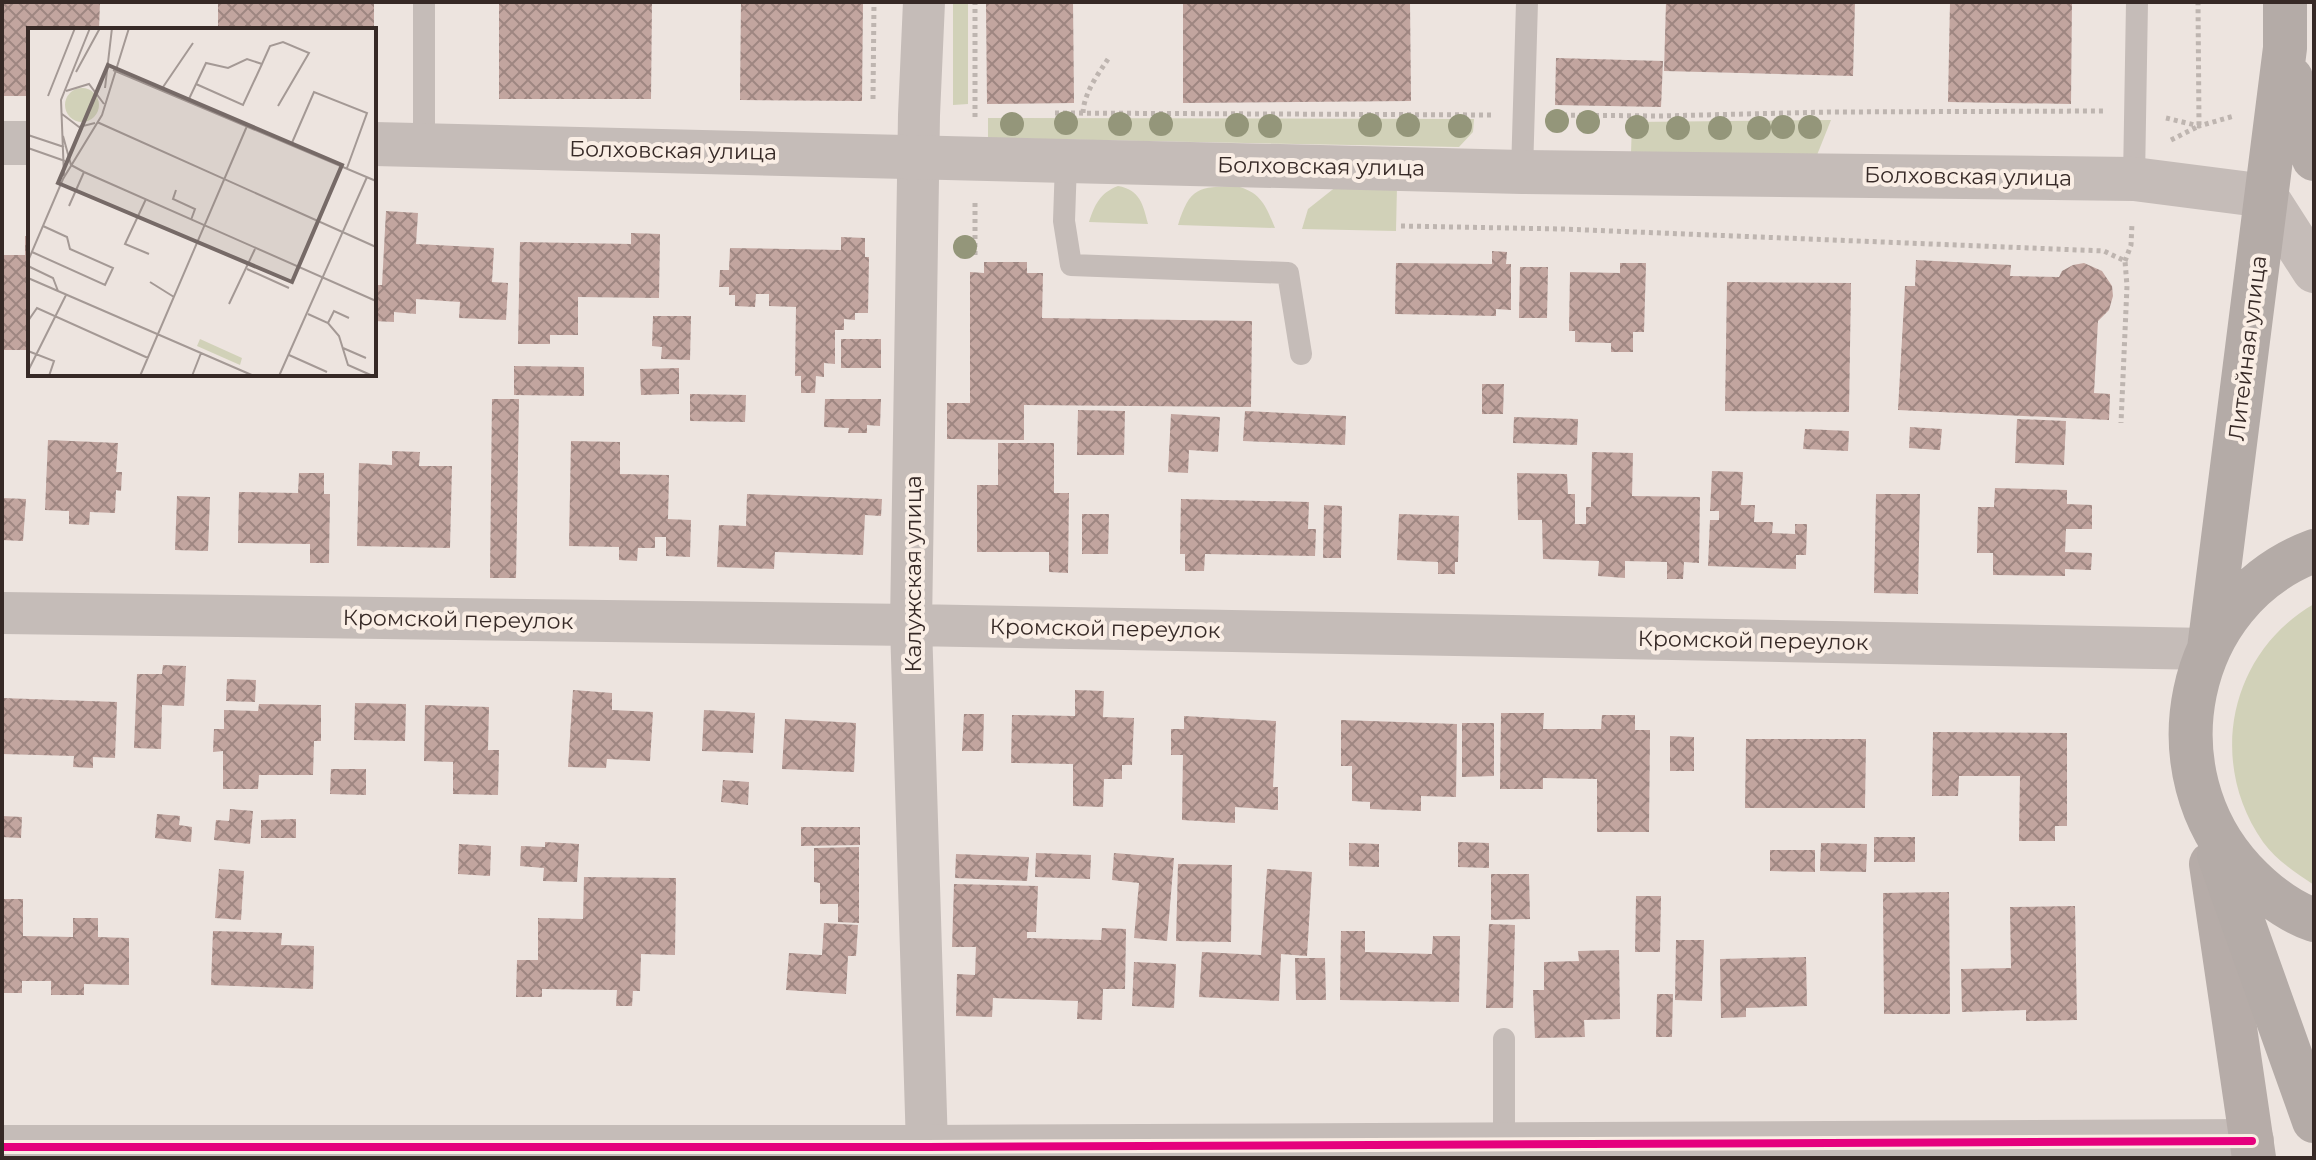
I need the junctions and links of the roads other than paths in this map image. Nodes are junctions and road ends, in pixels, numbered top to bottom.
1 (424, 2) edge
2 (924, 2) edge
3 (1527, 2) edge
4 (2137, 2) edge
5 (2285, 2) edge
6 (2285, 48) junction
7 (2, 143) edge
8 (28, 143) edge
9 (376, 144) edge
10 (424, 144) junction
11 (919, 156) junction
12 (2314, 159) edge
13 (1066, 162) junction
14 (1522, 172) junction
15 (2134, 179) junction
16 (2266, 196) junction
17 (2314, 271) edge
18 (1301, 354) dead end
19 (2314, 551) edge
20 (2, 613) edge
21 (911, 625) junction
22 (2209, 649) junction
23 (2203, 807) junction
24 (2314, 920) edge
25 (1504, 1039) dead end
26 (2314, 1121) edge
27 (2, 1147) edge
28 (927, 1147) junction
29 (1512, 1149) edge
30 (1777, 1150) edge
31 (2253, 1150) edge
32 (496, 1152) edge

1 - 10 lane
2 - 11 street, Калужская улица
3 - 14 lane
4 - 15 lane
5 - 6 main road, Литейная улица
6 - 12 main road, Литейная улица
6 - 16 main road, Литейная улица
7 - 8 street
9 - 10 street, Болховская улица
10 - 11 street, Болховская улица
11 - 13 street, Болховская улица
11 - 21 street, Калужская улица
13 - 14 street, Болховская улица
13 - 18 lane
14 - 15 street, Болховская улица
15 - 16 street, Болховская улица
16 - 17 street
16 - 22 main road, Литейная улица
19 - 22 main road
20 - 21 street, Кромской переулок
21 - 22 street, Кромской переулок
21 - 28 street, Калужская улица
22 - 23 main road
23 - 24 main road
23 - 26 main road
23 - 31 main road
25 - 29 lane
27 - 32 street
28 - 29 street
28 - 32 street
29 - 30 street
30 - 31 street

